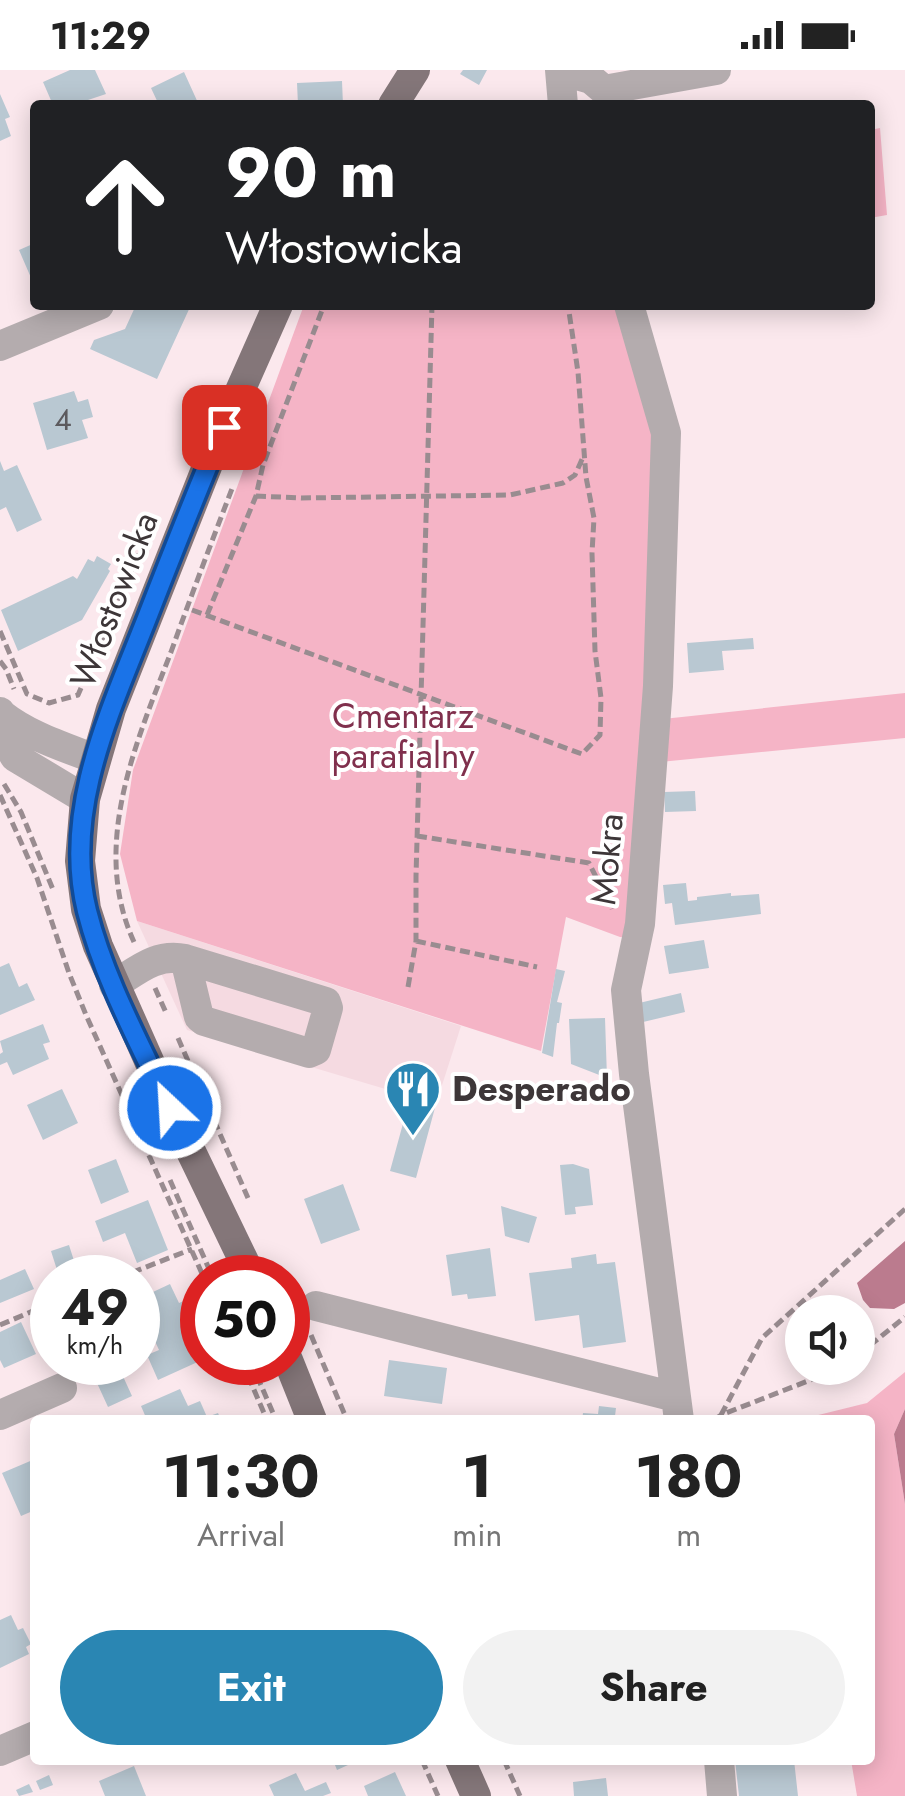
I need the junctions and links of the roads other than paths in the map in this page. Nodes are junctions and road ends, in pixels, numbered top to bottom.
1 (415, 70) edge
2 (560, 70) edge
3 (716, 70) edge
4 (396, 100) edge
5 (563, 100) edge
6 (87, 310) edge
7 (276, 310) edge
8 (631, 310) edge
9 (0, 346) edge
10 (1, 713) edge
11 (95, 759) junction
12 (85, 800) junction
13 (185, 958) junction
14 (114, 984) junction
15 (241, 1255) edge
16 (316, 1306) dead end
17 (298, 1385) edge
18 (62, 1388) dead end
19 (677, 1408) edge
20 (0, 1415) edge
21 (310, 1415) edge
22 (30, 1738) edge
23 (0, 1752) edge
24 (462, 1765) edge
25 (719, 1765) edge
26 (476, 1796) edge
27 (722, 1796) edge

1 - 4 main road
2 - 3 street
2 - 5 street
6 - 9 street
7 - 11 main road, Włostowicka
8 - 19 street, Mokra
10 - 11 street
10 - 12 street
11 - 12 main road, Włostowicka
12 - 14 main road, Włostowicka
13 - 13 street
13 - 14 street
14 - 15 main road, Włostowicka
16 - 19 street
17 - 21 main road
18 - 20 street
22 - 23 street
24 - 26 main road
25 - 27 street

